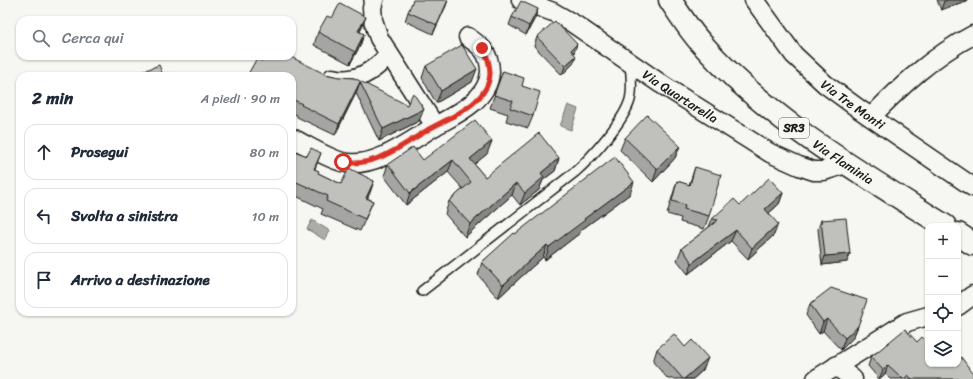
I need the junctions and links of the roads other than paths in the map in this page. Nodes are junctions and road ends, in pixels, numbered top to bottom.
1 (374, 0) edge
2 (521, 0) edge
3 (670, 0) edge
4 (754, 0) edge
5 (973, 35) edge
6 (468, 37) dead end
7 (389, 55) junction
8 (630, 63) junction
9 (316, 72) edge
10 (871, 117) junction
11 (435, 126) junction
12 (296, 140) edge
13 (846, 164) junction
14 (973, 187) edge
15 (940, 223) edge
16 (961, 236) edge
17 (973, 244) edge
18 (422, 291) dead end
19 (973, 295) edge
20 (961, 304) edge
21 (925, 317) edge
22 (836, 366) junction
23 (816, 379) edge
24 (853, 379) edge

1 - 7 street
2 - 8 street, Via Quartarella
3 - 13 main road, Via Flaminia / SR3
4 - 10 street, Via Tre Monti
5 - 10 street
6 - 11 street
7 - 9 street
7 - 11 street
8 - 13 street, Via Quartarella
8 - 18 lane
10 - 14 street, Via Tre Monti
11 - 12 street
13 - 15 main road, Via Flaminia / SR3
16 - 17 main road
19 - 20 street
21 - 22 street
22 - 23 street
22 - 24 street

